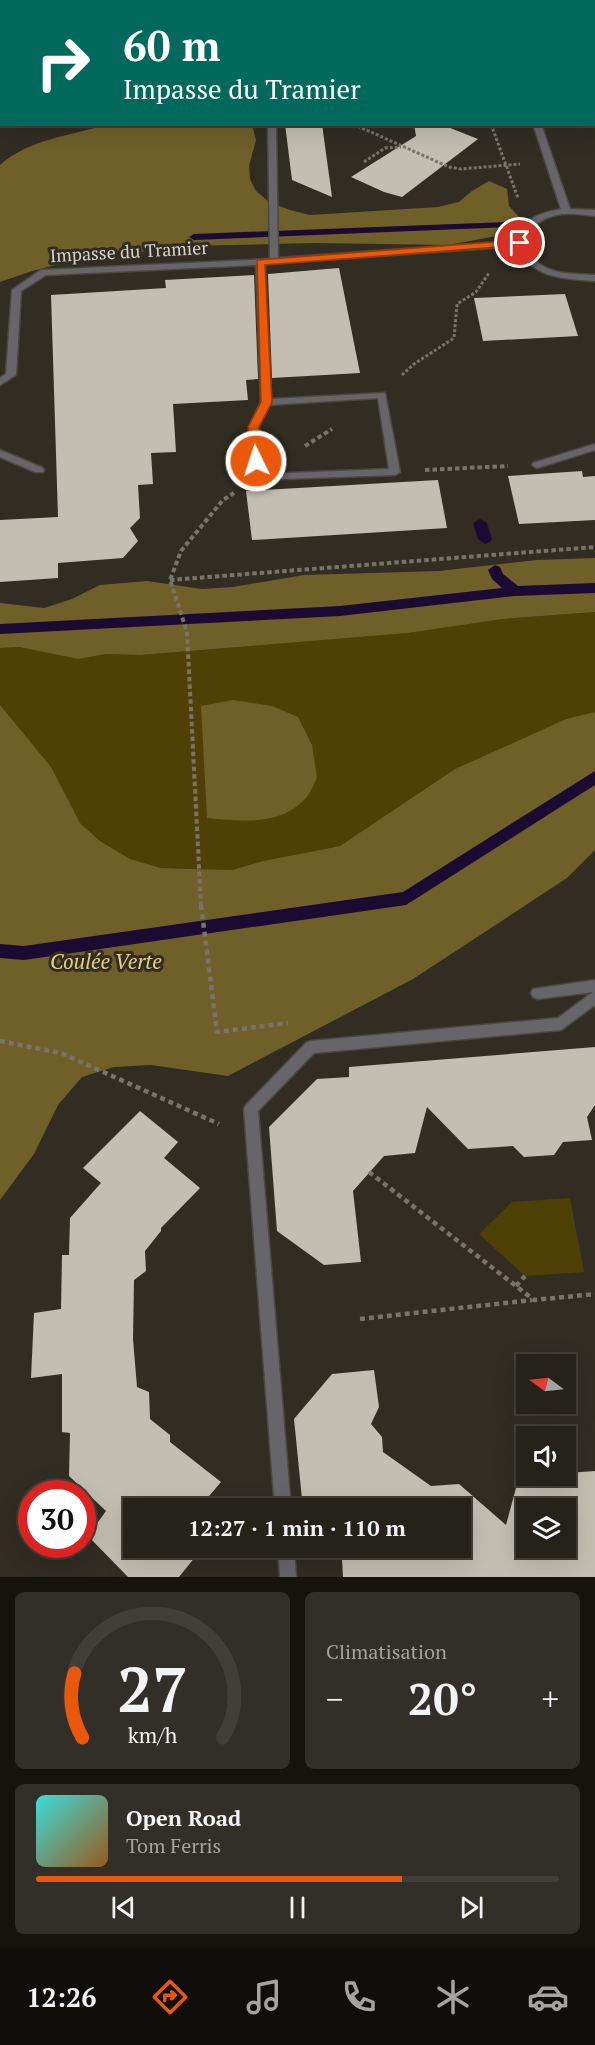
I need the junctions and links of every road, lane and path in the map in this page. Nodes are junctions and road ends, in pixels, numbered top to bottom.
1 (272, 126) edge
2 (358, 126) edge
3 (492, 126) edge
4 (538, 126) edge
5 (405, 147) junction
6 (364, 162) dead end
7 (566, 211) junction
8 (595, 213) edge
9 (520, 243) junction
10 (274, 261) junction
11 (260, 262) junction
12 (595, 278) edge
13 (0, 382) edge
14 (266, 402) junction
15 (595, 447) edge
16 (0, 453) edge
17 (537, 465) dead end
18 (497, 467) dead end
19 (39, 470) dead end
20 (395, 472) junction
21 (595, 546) edge
22 (170, 580) dead end
23 (178, 604) dead end
24 (595, 986) edge
25 (538, 993) dead end
26 (595, 996) edge
27 (217, 1032) dead end
28 (0, 1041) edge
29 (222, 1126) dead end
30 (369, 1172) dead end
31 (525, 1276) dead end
32 (516, 1286) junction
33 (595, 1294) edge
34 (534, 1300) junction
35 (360, 1319) dead end
36 (282, 1498) edge
37 (287, 1558) edge
38 (288, 1577) edge

1 - 10 street
2 - 5 path
3 - 5 path
4 - 7 street
5 - 6 path
7 - 8 street
7 - 9 street
9 - 10 street, Impasse du Tramier
9 - 12 street
10 - 11 street, Impasse du Tramier
11 - 13 street, Impasse du Tramier
11 - 14 street
14 - 20 street
14 - 20 street
15 - 17 street
16 - 19 street
18 - 20 path
21 - 22 path
23 - 27 path
24 - 25 street
26 - 36 street
28 - 29 path
30 - 32 path
31 - 32 path
32 - 34 path
33 - 34 path
34 - 35 path
37 - 38 street

